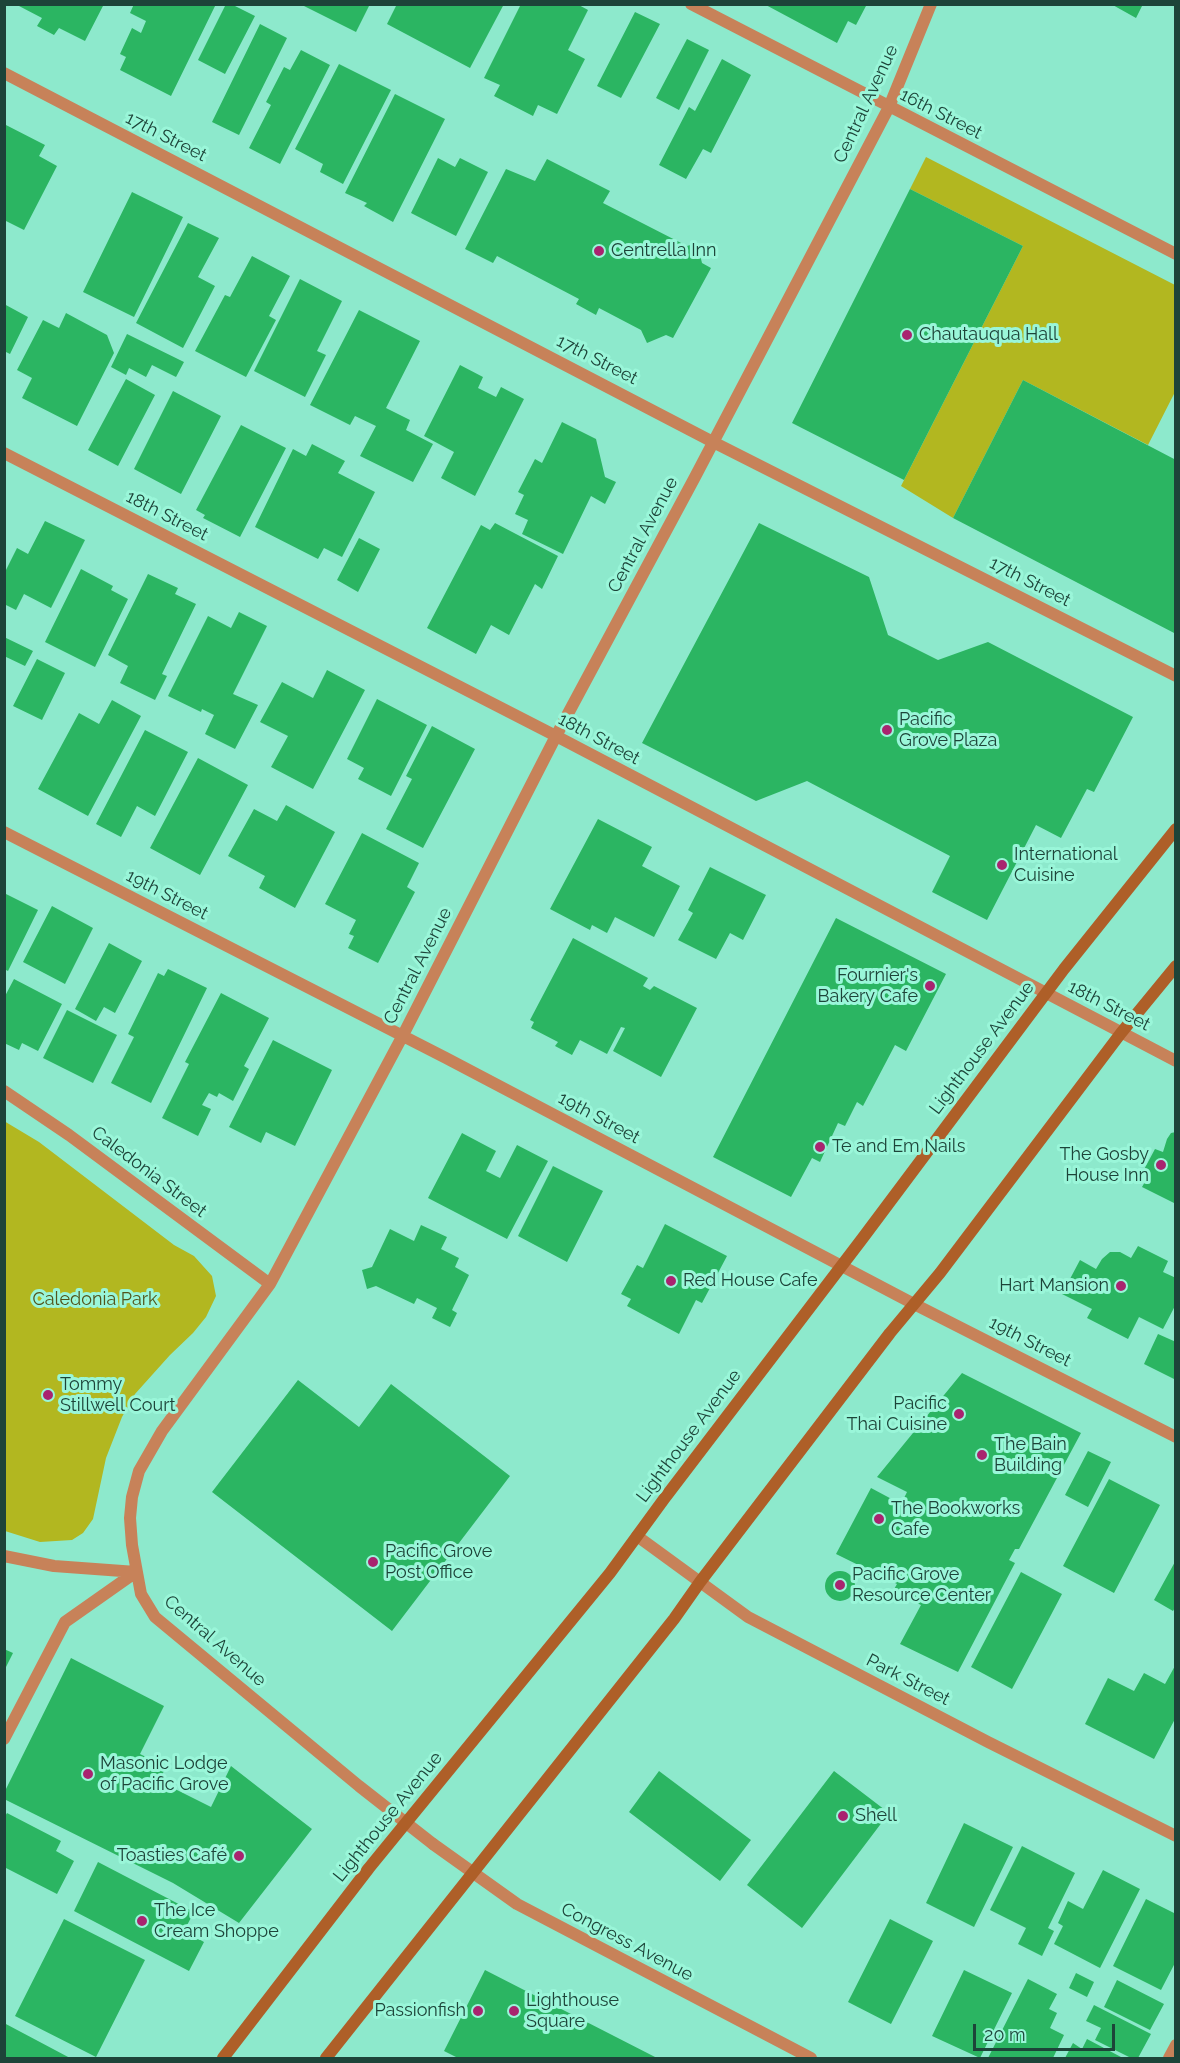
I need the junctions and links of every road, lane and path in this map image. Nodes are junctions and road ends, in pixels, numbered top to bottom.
1 (691, 4) edge
2 (931, 4) edge
3 (4, 73) edge
4 (889, 107) junction
5 (1176, 254) edge
6 (713, 442) junction
7 (4, 453) edge
8 (1176, 676) edge
9 (555, 736) junction
10 (1176, 829) edge
11 (4, 832) edge
12 (1176, 966) edge
13 (1046, 994) junction
14 (1121, 1032) junction
15 (402, 1037) junction
16 (1176, 1060) edge
17 (4, 1091) edge
18 (841, 1265) junction
19 (270, 1284) junction
20 (914, 1304) junction
21 (1176, 1437) edge
22 (637, 1536) junction
23 (4, 1556) edge
24 (136, 1572) junction
25 (700, 1582) junction
26 (4, 1739) edge
27 (406, 1822) junction
28 (1176, 1836) edge
29 (433, 1844) joint
30 (472, 1872) junction
31 (1176, 2045) edge
32 (223, 2058) edge
33 (326, 2058) edge
34 (811, 2058) edge
35 (1169, 2058) edge

1 - 4 street, 16th Street
2 - 4 street, Central Avenue
3 - 6 street, 17th Street
4 - 5 street, 16th Street
4 - 6 street, Central Avenue
6 - 8 street, 17th Street
6 - 9 street, Central Avenue
7 - 9 street, 18th Street
9 - 13 street, 18th Street
9 - 15 street, Central Avenue
10 - 13 main road, Lighthouse Avenue
11 - 15 street, 19th Street
12 - 14 main road
13 - 14 street, 18th Street
13 - 18 main road, Lighthouse Avenue
14 - 16 street, 18th Street
14 - 20 main road
15 - 18 street, 19th Street
15 - 19 street, Central Avenue
17 - 19 street, Caledonia Street
18 - 20 street, 19th Street
18 - 22 main road, Lighthouse Avenue
19 - 24 street, Central Avenue
20 - 21 street, 19th Street
20 - 25 main road
22 - 25 street, Park Street
22 - 27 main road, Lighthouse Avenue
23 - 24 street
24 - 26 street
24 - 27 street, Central Avenue
25 - 28 street, Park Street
25 - 30 main road
27 - 29 street, Central Avenue
27 - 32 main road, Lighthouse Avenue
29 - 30 street, Congress Avenue
30 - 33 main road
30 - 34 street, Congress Avenue
31 - 35 street

